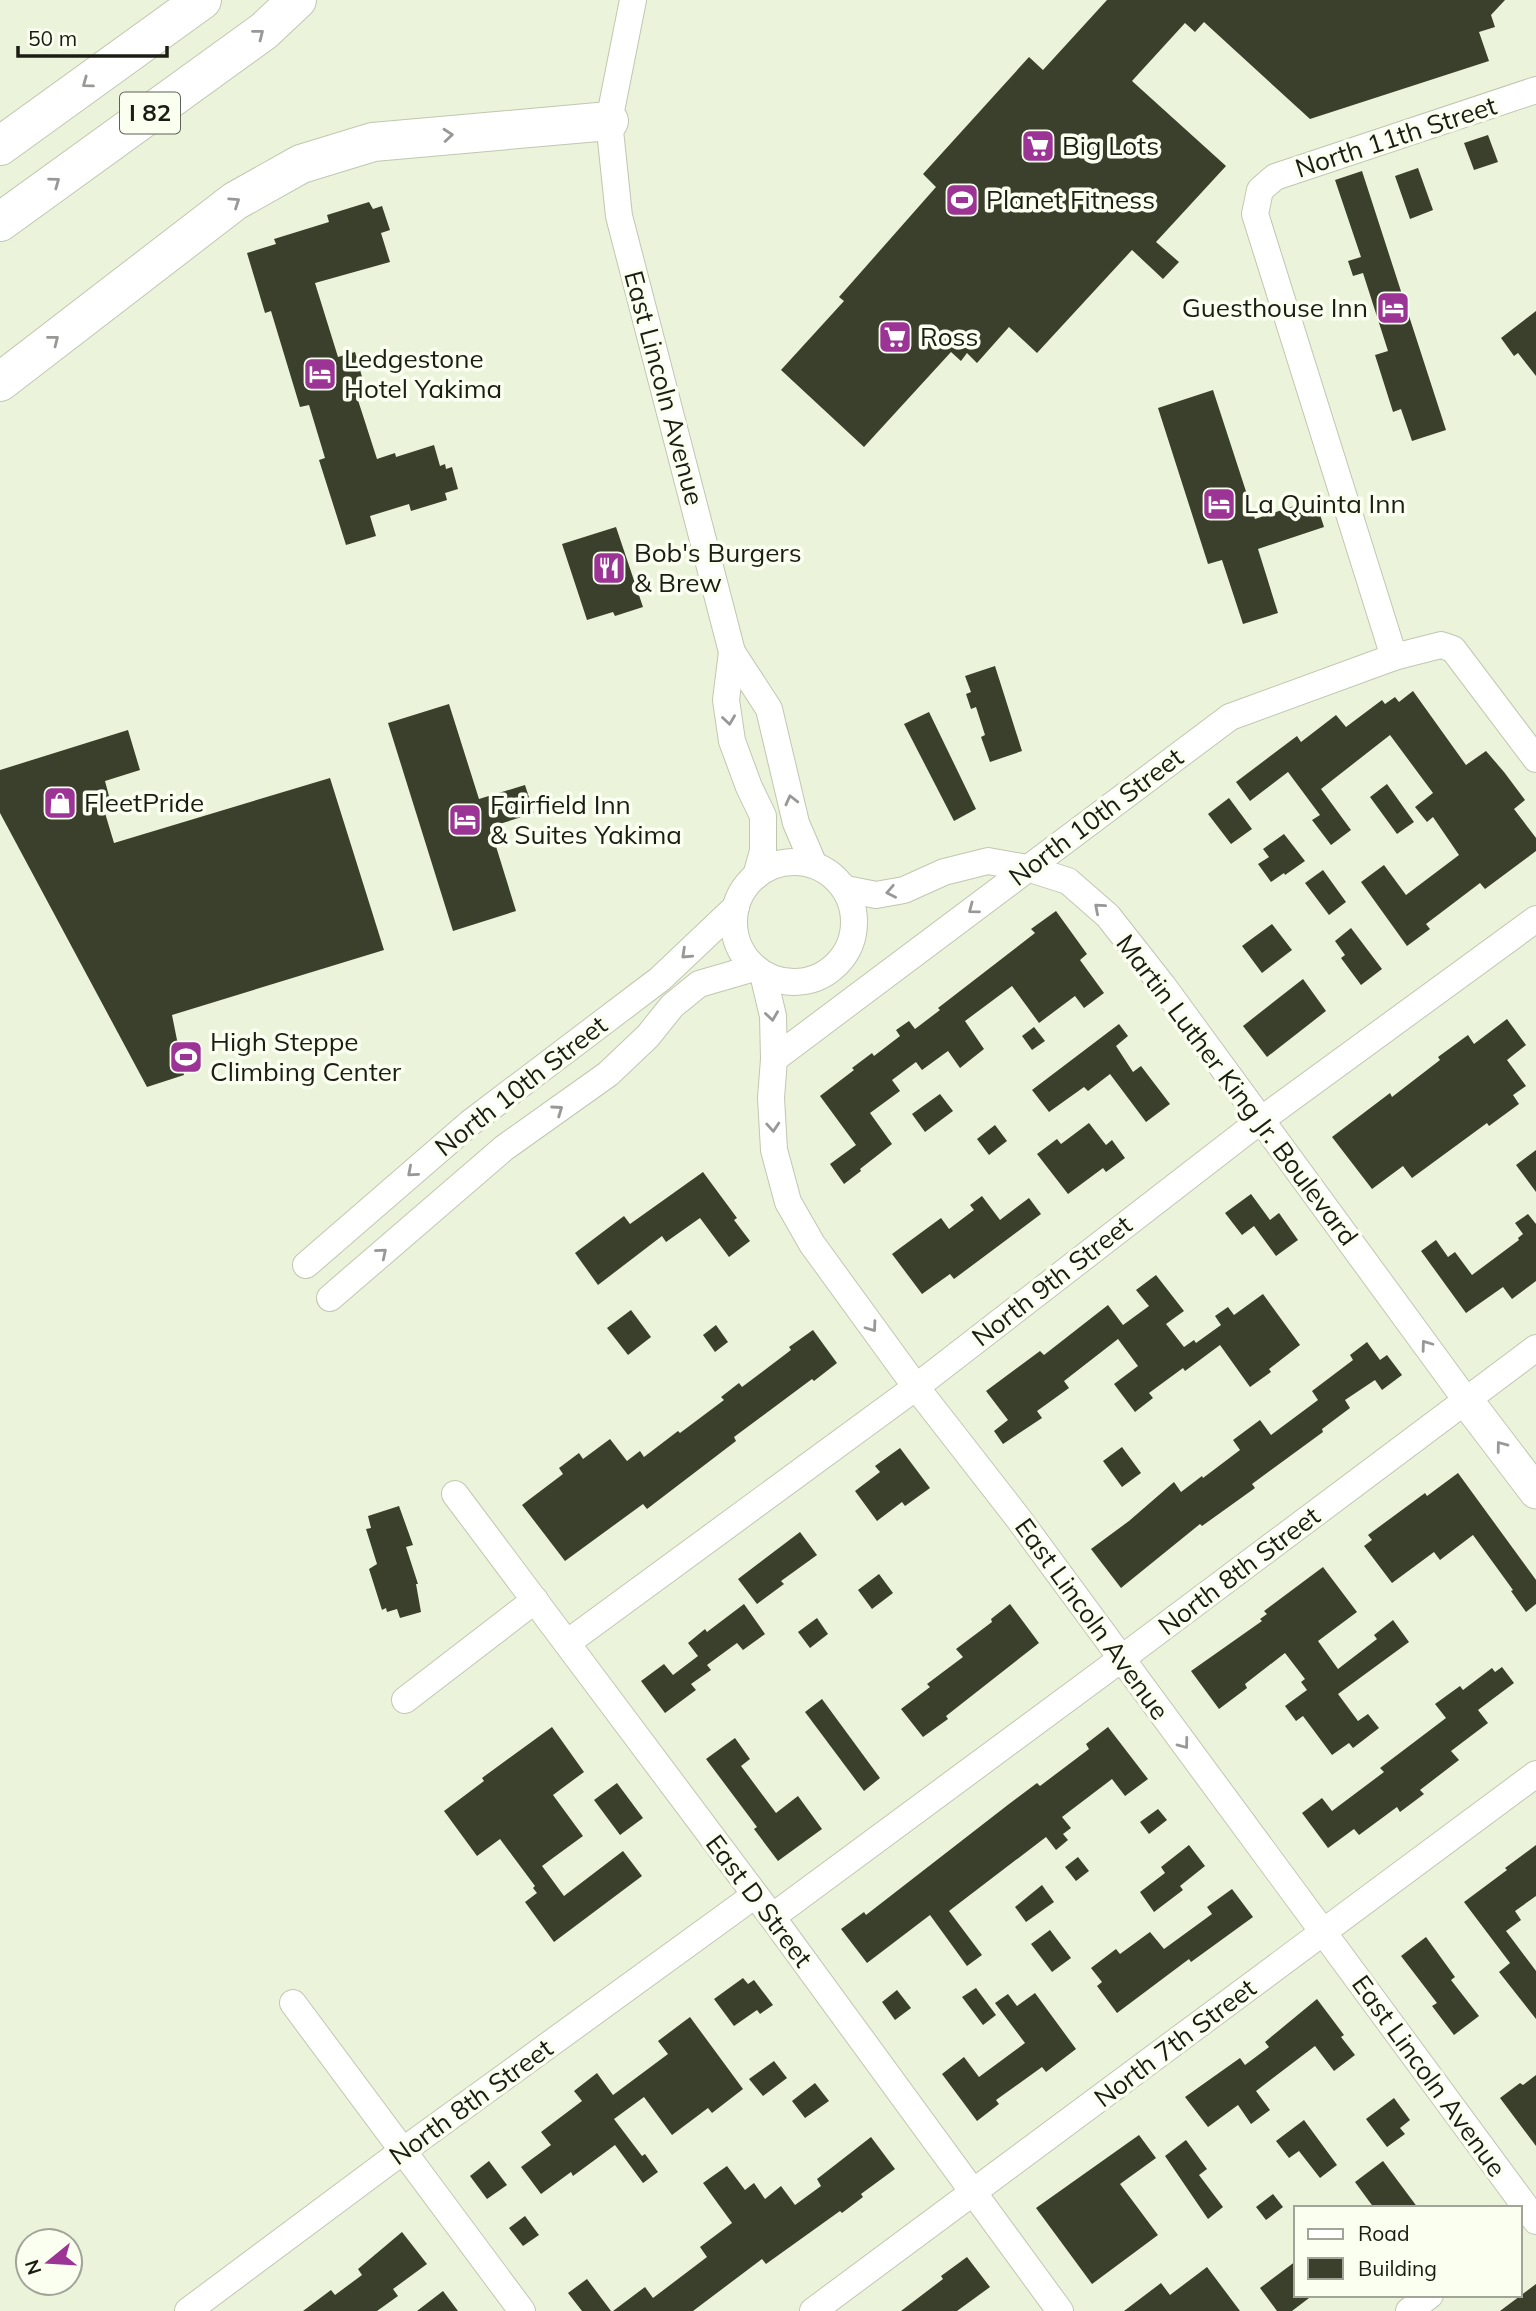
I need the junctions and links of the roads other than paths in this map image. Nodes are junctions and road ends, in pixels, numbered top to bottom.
1 (202, 0) edge
2 (297, 0) edge
3 (633, 0) edge
4 (1536, 90) edge
5 (609, 121) junction
6 (0, 146) edge
7 (0, 222) edge
8 (0, 382) edge
9 (732, 652) junction
10 (1394, 657) junction
11 (1536, 759) edge
12 (814, 865) junction
13 (1027, 868) junction
14 (756, 876) junction
15 (846, 889) junction
16 (736, 907) junction
17 (1536, 919) edge
18 (758, 971) junction
19 (775, 1059) junction
20 (1261, 1120) junction
21 (306, 1265) dead end
22 (330, 1298) dead end
23 (1536, 1348) edge
24 (916, 1387) junction
25 (1466, 1400) junction
26 (1536, 1492) edge
27 (455, 1494) dead end
28 (535, 1600) junction
29 (567, 1643) junction
30 (1121, 1659) junction
31 (405, 1700) dead end
32 (1536, 1774) edge
33 (755, 1895) junction
34 (772, 1917) junction
35 (1323, 1933) junction
36 (293, 2003) dead end
37 (404, 2150) junction
38 (974, 2192) junction
39 (1520, 2206) edge
40 (1427, 2297) edge
41 (188, 2311) edge
42 (522, 2311) edge
43 (813, 2311) edge
44 (1060, 2311) edge
45 (1409, 2311) edge

1 -> 6 highway, I 82
7 -> 2 highway, I 82
3 - 5 street, East Lincoln Avenue
4 - 10 street, North 11th Street
8 -> 5 highway
5 - 9 street, East Lincoln Avenue
12 -> 9 street, East Lincoln Avenue
9 -> 14 street, East Lincoln Avenue
10 - 11 street, North 10th Street
10 - 13 street, North 10th Street
12 - 14 street
12 - 15 street
13 -> 15 street, Martin Luther King Jr. Boulevard
13 -> 19 street, North 10th Street
20 -> 13 street, Martin Luther King Jr. Boulevard
14 - 16 street
15 - 18 street
16 - 18 street
16 -> 21 street, North 10th Street
17 - 20 street, North 9th Street
18 -> 19 street, East Lincoln Avenue
22 -> 18 street, North 10th Street
19 -> 24 street, East Lincoln Avenue
20 - 24 street, North 9th Street
25 -> 20 street, Martin Luther King Jr. Boulevard
23 - 25 street, North 8th Street
24 - 29 street, North 9th Street
24 - 30 street, East Lincoln Avenue
26 -> 25 main road, Martin Luther King Jr. Boulevard
25 - 30 street, North 8th Street
27 - 28 street, East D Street
28 - 29 street, East D Street
28 - 31 street
29 - 33 street, East D Street
30 - 34 street, North 8th Street
30 -> 35 street, East Lincoln Avenue
32 - 35 street, North 7th Street
33 - 34 street, East D Street
33 - 37 street, North 8th Street
34 - 38 street, East D Street
35 - 38 street, North 7th Street
35 - 39 street, East Lincoln Avenue
36 - 37 street
37 - 41 street, North 8th Street
37 - 42 street
38 - 43 street, North 7th Street
38 - 44 street, East D Street
40 - 45 street

